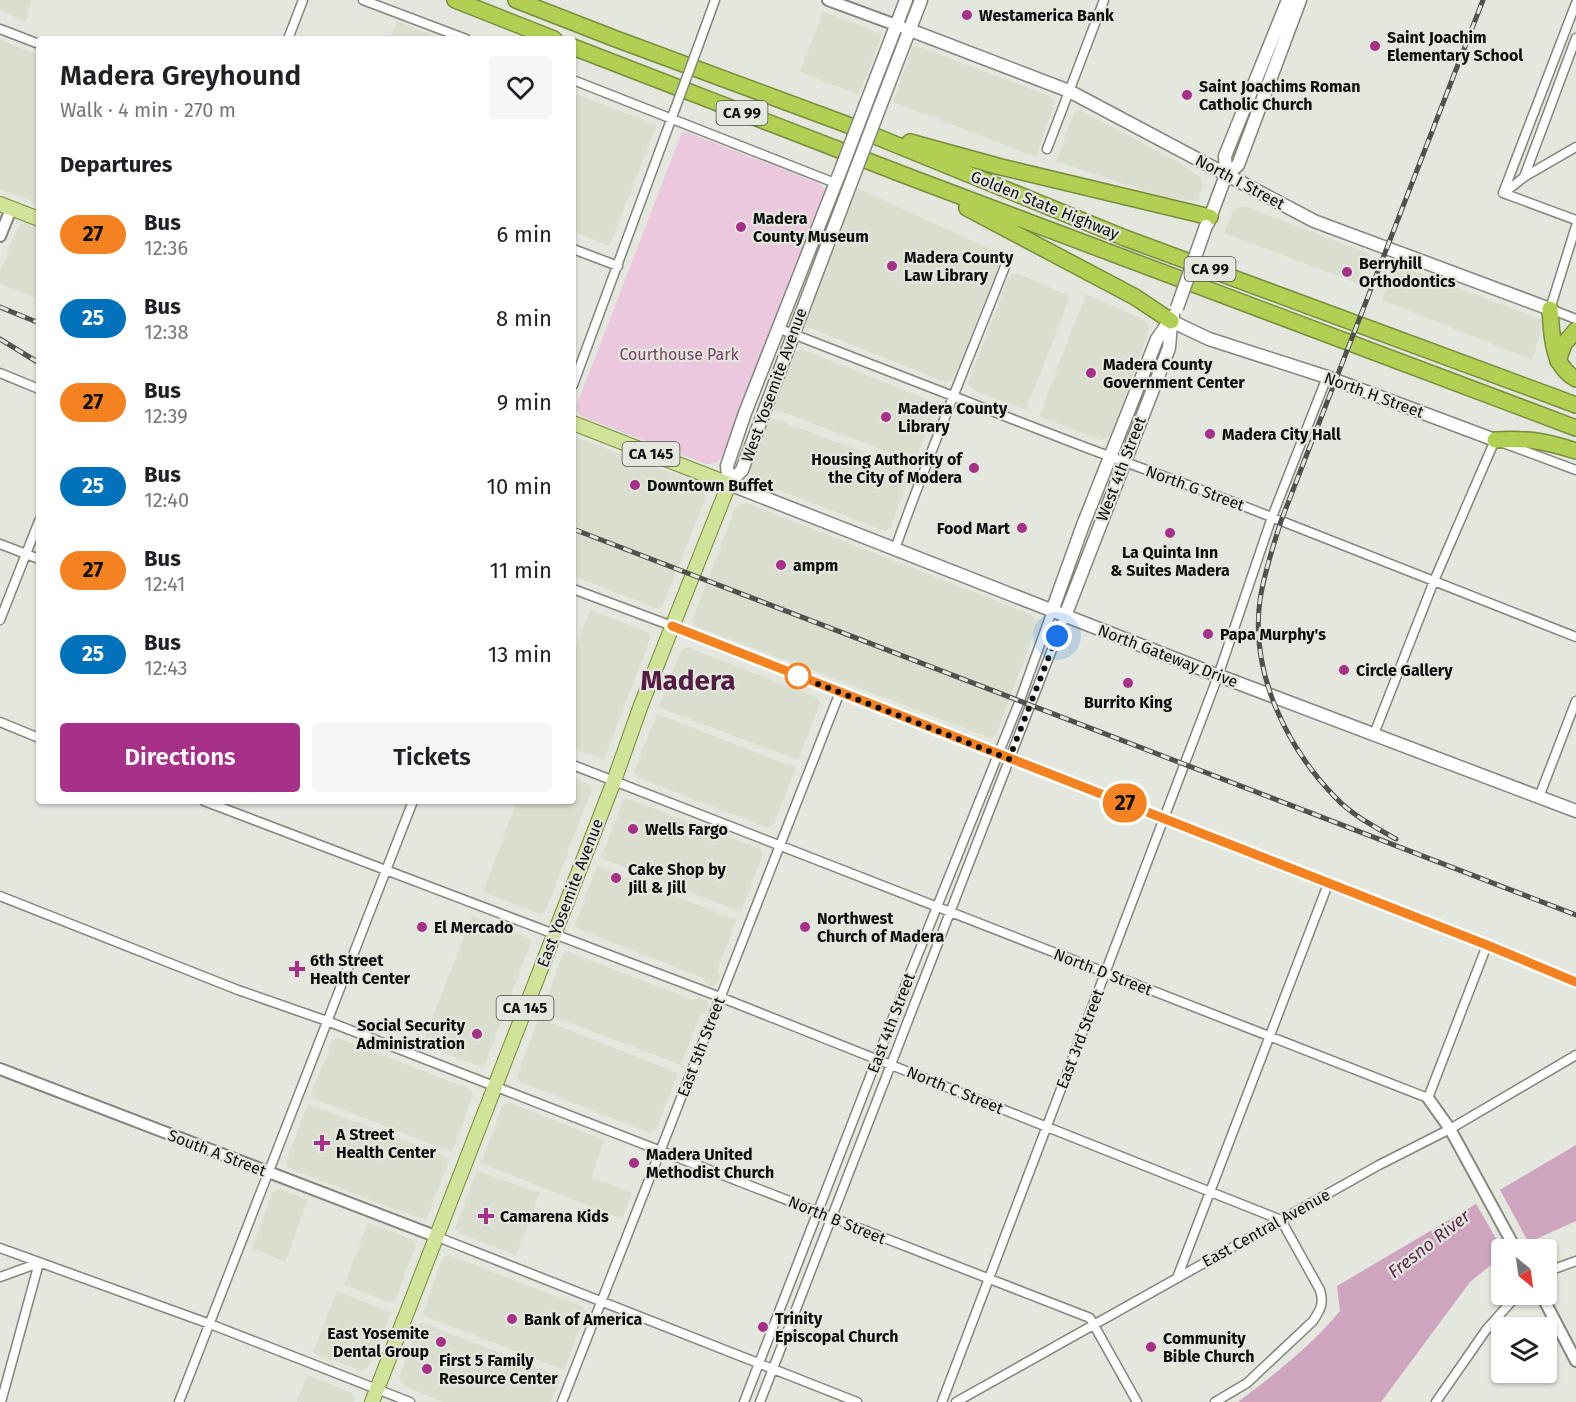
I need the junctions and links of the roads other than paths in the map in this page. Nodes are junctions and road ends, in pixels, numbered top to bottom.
1 (303, 0) edge
2 (363, 0) edge
3 (454, 0) edge
4 (516, 0) edge
5 (715, 0) edge
6 (828, 0) edge
7 (906, 0) edge
8 (921, 0) edge
9 (1104, 0) edge
10 (1290, 0) edge
11 (1576, 3) edge
12 (896, 25) junction
13 (0, 29) edge
14 (910, 30) junction
15 (289, 36) edge
16 (458, 36) edge
17 (546, 36) edge
18 (1576, 38) edge
19 (36, 43) edge
20 (576, 48) edge
21 (576, 81) edge
22 (1069, 92) junction
23 (671, 118) junction
24 (848, 125) junction
25 (1576, 147) edge
26 (1047, 149) dead end
27 (1226, 175) junction
28 (1524, 177) junction
29 (912, 178) junction
30 (835, 183) junction
31 (849, 188) junction
32 (1503, 193) junction
33 (6, 206) edge
34 (36, 218) edge
35 (1576, 220) edge
36 (1208, 222) junction
37 (1576, 226) edge
38 (0, 237) edge
39 (576, 250) edge
40 (1006, 264) dead end
41 (618, 266) junction
42 (1550, 309) junction
43 (1174, 315) junction
44 (1576, 319) edge
45 (780, 329) junction
46 (1576, 330) edge
47 (792, 334) junction
48 (1558, 361) junction
49 (0, 373) edge
50 (576, 377) edge
51 (1327, 377) junction
52 (1576, 379) edge
53 (36, 388) edge
54 (954, 397) junction
55 (1576, 405) edge
56 (576, 424) edge
57 (1576, 428) edge
58 (1496, 440) junction
59 (1576, 451) edge
60 (1111, 457) junction
61 (1124, 462) junction
62 (1576, 470) edge
63 (729, 484) junction
64 (1272, 517) junction
65 (36, 529) edge
66 (0, 544) edge
67 (896, 549) junction
68 (26, 554) junction
69 (36, 558) edge
70 (1434, 581) junction
71 (576, 591) edge
72 (1052, 611) junction
73 (1065, 616) junction
74 (0, 620) edge
75 (672, 626) junction
76 (1576, 637) edge
77 (1218, 676) junction
78 (840, 692) junction
79 (1576, 701) edge
80 (0, 722) edge
81 (1374, 734) junction
82 (36, 737) edge
83 (998, 754) junction
84 (1009, 759) junction
85 (576, 766) edge
86 (614, 781) junction
87 (1539, 797) junction
88 (212, 804) edge
89 (412, 804) edge
90 (1576, 811) edge
91 (1164, 819) junction
92 (780, 845) junction
93 (387, 869) junction
94 (1328, 884) junction
95 (0, 896) edge
96 (937, 907) junction
97 (949, 912) junction
98 (554, 933) junction
99 (1487, 945) junction
100 (1105, 973) junction
101 (1576, 982) edge
102 (720, 997) junction
103 (327, 1021) junction
104 (1269, 1036) junction
105 (1576, 1055) edge
106 (878, 1059) junction
107 (890, 1064) junction
108 (0, 1069) edge
109 (495, 1086) junction
110 (1428, 1098) junction
111 (1046, 1128) junction
112 (1450, 1129) junction
113 (661, 1150) junction
114 (268, 1173) junction
115 (1210, 1191) junction
116 (817, 1211) junction
117 (832, 1217) junction
118 (1281, 1220) junction
119 (435, 1236) junction
120 (1510, 1239) edge
121 (0, 1248) edge
122 (1576, 1261) edge
123 (39, 1263) junction
124 (1557, 1268) edge
125 (0, 1277) edge
126 (1177, 1278) junction
127 (988, 1280) junction
128 (600, 1302) junction
129 (1508, 1305) edge
130 (1547, 1305) edge
131 (210, 1324) junction
132 (1095, 1325) junction
133 (1576, 1361) edge
134 (759, 1362) junction
135 (772, 1367) junction
136 (375, 1396) edge
137 (1437, 1401) edge
138 (1, 1402) edge
139 (179, 1402) edge
140 (410, 1402) edge
141 (562, 1402) edge
142 (744, 1402) edge
143 (760, 1402) edge
144 (857, 1402) edge
145 (942, 1402) edge
146 (956, 1402) edge
147 (1137, 1402) edge
148 (1215, 1402) edge

1 - 15 street
2 - 16 street
3 - 17 highway
4 - 24 highway, Golden State Highway / CA 99
5 - 23 street, bridge
6 - 12 street
7 - 12 main road, West Yosemite Avenue
8 - 14 main road, West Yosemite Avenue
9 - 22 street
10 - 27 main road, West 4th Street
11 - 32 street
12 - 14 street
12 - 30 main road, West Yosemite Avenue, bridge
13 - 19 street
14 - 22 main road, North I Street
14 - 31 main road, West Yosemite Avenue, bridge
18 - 28 street
20 - 29 highway, Golden State Highway / CA 99
21 - 23 street
22 - 26 street
22 - 27 main road, North I Street
23 - 30 street
23 - 41 street
24 - 36 highway
24 - 55 highway, Golden State Highway / CA 99
25 - 28 street
27 - 36 main road, West 4th Street
27 - 42 main road, North I Street
28 - 32 street
29 - 43 highway
29 - 57 highway, Golden State Highway / CA 99
30 - 31 main road
30 - 45 main road, West Yosemite Avenue
31 - 47 main road, West Yosemite Avenue
32 - 35 street
33 - 34 main road
33 - 38 street
36 - 43 main road, West 4th Street, bridge
37 - 42 street
39 - 41 street
40 - 54 street
41 - 50 street
42 - 44 street, North I Street
42 - 48 highway
43 - 51 main road, North H Street
43 - 60 main road, West 4th Street
43 - 61 main road, West 4th Street
45 - 47 street, North G Street
45 - 63 main road, West Yosemite Avenue
46 - 48 highway
47 - 54 street, North G Street
47 - 63 main road, West Yosemite Avenue
48 - 52 highway
49 - 53 street
51 - 58 main road, North H Street
51 - 64 street, East 3rd Street
54 - 60 street, North G Street
54 - 67 street
56 - 63 main road, CA 145
58 - 59 highway
58 - 62 street, North H Street
58 - 70 street
60 - 61 street, North G Street
60 - 72 main road, West 4th Street
61 - 64 street, North G Street
61 - 73 main road, West 4th Street
63 - 67 main road, North Gateway Drive
63 - 75 main road, East Yosemite Avenue / CA 145
64 - 70 street, North G Street
64 - 77 street, East 3rd Street
65 - 68 street
66 - 68 street
67 - 72 main road, North Gateway Drive
68 - 69 street
68 - 74 street
70 - 76 street, North G Street
70 - 81 street
71 - 75 street
72 - 73 main road, North Gateway Drive
72 - 83 street, East 4th Street
73 - 77 main road, North Gateway Drive
73 - 84 street, East 4th Street
75 - 78 street
75 - 86 main road, East Yosemite Avenue / CA 145
77 - 81 main road, North Gateway Drive
77 - 91 street, East 3rd Street
78 - 83 street
78 - 92 street, East 5th Street
79 - 87 street
80 - 82 street
81 - 87 main road, North Gateway Drive
83 - 84 street
83 - 96 street, East 4th Street
84 - 91 street
84 - 97 street, East 4th Street
85 - 86 street, North D Street
86 - 92 street, North D Street
86 - 98 main road, East Yosemite Avenue / CA 145
87 - 90 main road, North Gateway Drive
88 - 93 street, North C Street
89 - 93 street
91 - 94 street
91 - 100 street, East 3rd Street
92 - 96 street, North D Street
92 - 102 street, East 5th Street
93 - 98 street, North C Street
93 - 103 street
94 - 99 street
94 - 104 street
95 - 103 street, North B Street
96 - 97 street, North D Street
96 - 106 street, East 4th Street
97 - 100 street, North D Street
97 - 107 street, East 4th Street
98 - 102 street, North C Street
98 - 109 main road, East Yosemite Avenue / CA 145
99 - 101 street
99 - 110 street
100 - 104 street, North D Street
100 - 111 street, East 3rd Street
102 - 106 street, North C Street
102 - 113 street, East 5th Street
103 - 109 street, North B Street
103 - 114 street
104 - 110 street, North D Street
104 - 115 street
105 - 112 street, East Central Avenue
106 - 107 street, North C Street
106 - 116 street, East 4th Street
107 - 111 street, North C Street
107 - 117 street, East 4th Street
108 - 114 street, South A Street
109 - 113 street, North B Street
109 - 119 main road, East Yosemite Avenue / CA 145
110 - 112 street
111 - 115 street, North C Street
111 - 127 street, East 3rd Street
112 - 118 street, East Central Avenue
112 - 120 street
113 - 116 street, North B Street
113 - 128 street, East 5th Street
114 - 119 street, South A Street
114 - 131 street
115 - 118 street, North C Street
115 - 126 street
116 - 117 street, North B Street
116 - 134 street, East 4th Street
117 - 127 street, North B Street
117 - 135 street, East 4th Street
118 - 126 street, East Central Avenue
118 - 148 street
119 - 128 street
119 - 136 main road, East Yosemite Avenue / CA 145
121 - 123 street
122 - 124 street
123 - 125 street
123 - 131 street
123 - 138 street
126 - 132 street, East Central Avenue
127 - 132 street, North B Street
127 - 145 street, East 3rd Street
128 - 134 street
128 - 141 street, East 5th Street
129 - 137 street
130 - 133 street
131 - 136 street
131 - 139 street
132 - 146 street, East Central Avenue
132 - 147 street
134 - 135 street
134 - 142 street, East 4th Street
135 - 143 street, East 4th Street
135 - 144 street
136 - 140 street

